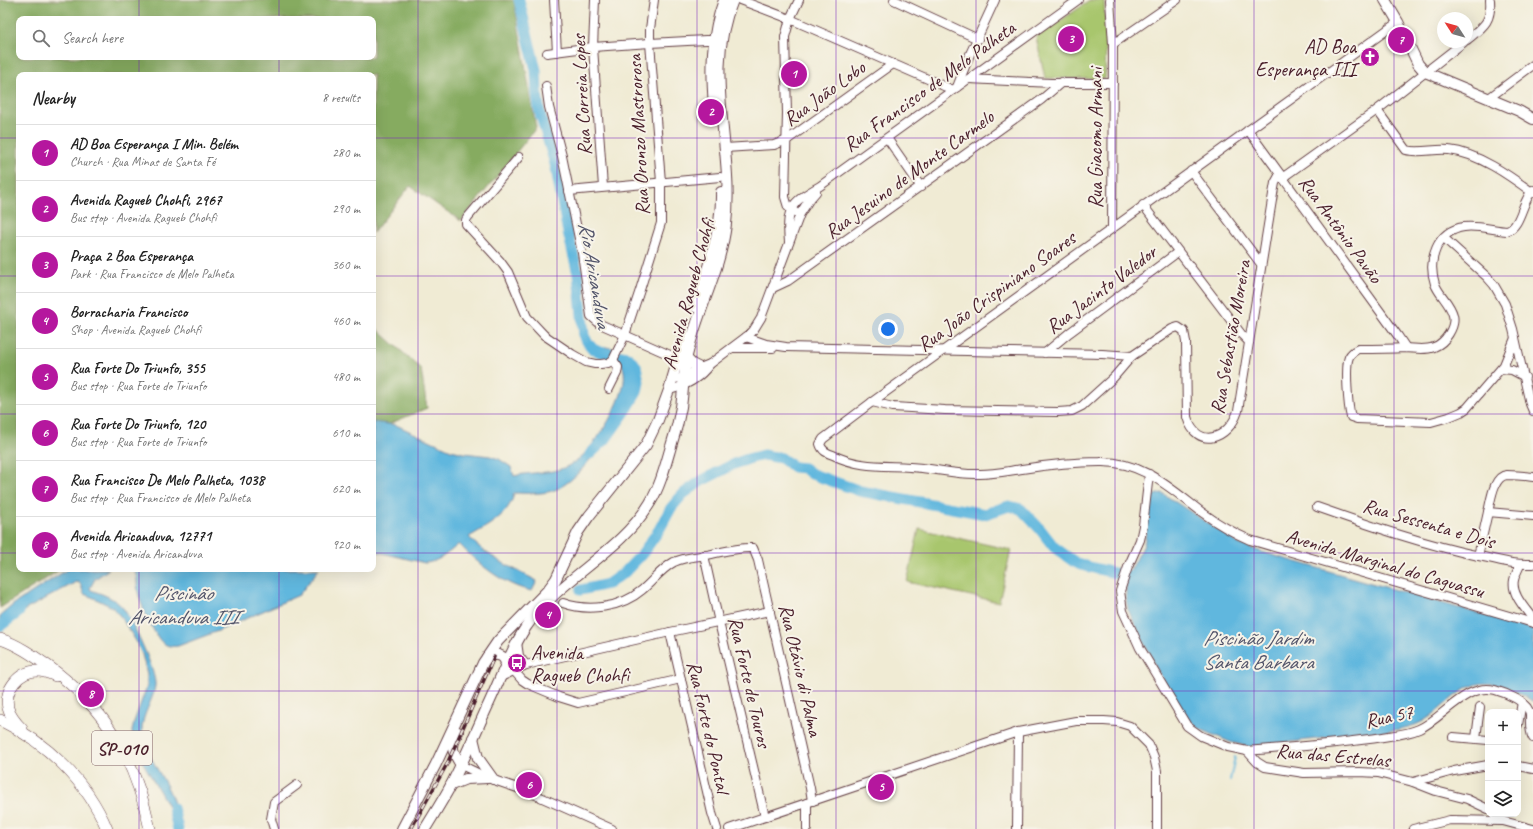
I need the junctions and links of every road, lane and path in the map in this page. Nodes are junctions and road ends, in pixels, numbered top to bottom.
1 (554, 0) edge
2 (595, 0) edge
3 (654, 0) edge
4 (724, 0) edge
5 (733, 0) edge
6 (740, 0) edge
7 (799, 0) edge
8 (894, 0) edge
9 (995, 0) edge
10 (1078, 0) edge
11 (1110, 0) edge
12 (1176, 0) edge
13 (1385, 0) edge
14 (1490, 0) edge
15 (790, 19) junction
16 (1398, 22) junction
17 (1473, 35) edge
18 (978, 39) junction
19 (717, 40) junction
20 (650, 43) junction
21 (1113, 44) junction
22 (593, 47) junction
23 (1456, 48) edge
24 (556, 52) junction
25 (547, 53) dead end
26 (970, 54) junction
27 (893, 64) junction
28 (1533, 65) edge
29 (1425, 72) junction
30 (977, 74) junction
31 (969, 79) junction
32 (1062, 82) junction
33 (1112, 83) junction
34 (546, 86) dead end
35 (955, 89) junction
36 (1489, 98) junction
37 (1377, 110) junction
38 (1533, 119) edge
39 (1248, 130) junction
40 (887, 138) junction
41 (787, 140) junction
42 (725, 148) junction
43 (519, 157) dead end
44 (1191, 171) junction
45 (1281, 176) junction
46 (720, 177) junction
47 (661, 182) junction
48 (820, 186) junction
49 (603, 187) junction
50 (921, 187) junction
51 (568, 191) junction
52 (1532, 191) edge
53 (1143, 205) junction
54 (791, 209) junction
55 (800, 214) junction
56 (1112, 228) junction
57 (1444, 238) junction
58 (789, 242) junction
59 (1178, 252) junction
60 (1261, 264) junction
61 (773, 288) junction
62 (624, 335) junction
63 (746, 337) junction
64 (1515, 338) junction
65 (1249, 342) junction
66 (780, 347) junction
67 (732, 348) junction
68 (1406, 348) junction
69 (944, 351) junction
70 (1045, 353) junction
71 (670, 355) dead end
72 (1132, 356) junction
73 (614, 358) junction
74 (686, 358) junction
75 (710, 364) junction
76 (700, 368) junction
77 (1501, 369) junction
78 (1525, 377) junction
79 (672, 379) junction
80 (683, 382) junction
81 (609, 390) dead end
82 (669, 390) junction
83 (872, 402) junction
84 (1533, 411) edge
85 (826, 452) joint
86 (1149, 474) junction
87 (1533, 477) edge
88 (1317, 507) dead end
89 (1488, 512) junction
90 (1533, 516) edge
91 (704, 555) junction
92 (1478, 556) junction
93 (1533, 564) edge
94 (1520, 565) junction
95 (563, 603) dead end
96 (770, 611) junction
97 (1533, 619) edge
98 (718, 622) junction
99 (1533, 623) edge
100 (670, 632) junction
101 (2, 640) edge
102 (517, 642) junction
103 (487, 658) junction
104 (526, 666) junction
105 (510, 669) junction
106 (479, 671) junction
107 (681, 679) junction
108 (68, 682) junction
109 (1522, 702) junction
110 (1480, 707) dead end
111 (1521, 709) edge
112 (0, 720) edge
113 (1018, 732) junction
114 (1453, 737) dead end
115 (32, 738) junction
116 (473, 738) junction
117 (1476, 738) junction
118 (1533, 738) edge
119 (1485, 740) edge
120 (1240, 750) junction
121 (461, 765) junction
122 (1485, 766) edge
123 (1521, 767) edge
124 (1533, 769) edge
125 (491, 778) junction
126 (1413, 782) junction
127 (298, 785) dead end
128 (451, 785) junction
129 (809, 802) junction
130 (1485, 807) edge
131 (765, 817) junction
132 (1498, 817) edge
133 (1503, 821) junction
134 (107, 829) edge
135 (150, 829) edge
136 (274, 829) edge
137 (402, 829) edge
138 (425, 829) edge
139 (612, 829) edge
140 (717, 829) edge
141 (729, 829) edge
142 (807, 829) edge
143 (1018, 829) edge
144 (1157, 829) edge
145 (1413, 829) edge
146 (1533, 829) edge

1 - 24 street
2 - 22 street, Rua Correia Lopes
3 - 20 street, Rua Oronzo Mastrorosa
4 - 19 main road, Avenida Ragueb Chohfi
5 - 19 main road, Avenida Ragueb Chohfi
6 - 15 street
7 - 15 street
8 - 18 street
9 - 18 street
10 - 30 street, Rua Francisco de Melo Palheta
11 - 21 street, Rua Giacomo Armani
12 - 21 street
13 - 16 main road
14 - 17 street
15 - 27 street
15 - 41 street
16 - 29 main road
16 - 39 street, Rua João Crispiniano Soares
18 - 26 street
19 - 20 street
19 - 42 main road, Avenida Ragueb Chohfi
19 - 46 main road, Avenida Ragueb Chohfi
20 - 22 street
20 - 47 street, Rua Oronzo Mastrorosa
21 - 33 street, Rua Giacomo Armani
22 - 24 street
22 - 49 street, Rua Correia Lopes
23 - 29 street
24 - 25 street
26 - 30 street
26 - 35 street
27 - 35 street
27 - 41 street, Rua João Lobo
28 - 36 street
29 - 36 main road
29 - 37 street
30 - 31 street, Rua Francisco de Melo Palheta
31 - 32 street
31 - 35 street, Rua Francisco de Melo Palheta
32 - 33 street
32 - 50 street, Rua Jesuino de Monte Carmelo
33 - 56 street, Rua Giacomo Armani
34 - 51 street
35 - 40 street, Rua Francisco de Melo Palheta
36 - 38 main road
37 - 45 street
37 - 52 street
39 - 44 street, Rua João Crispiniano Soares
39 - 45 street, Rua Antônio Pavão
40 - 48 street, Rua Francisco de Melo Palheta
40 - 50 street
41 - 42 street, Rua João Lobo
41 - 54 street
42 - 74 main road, Avenida Ragueb Chohfi
43 - 73 street
44 - 53 street, Rua João Crispiniano Soares
44 - 60 street
45 - 60 street, Rua Sebastião Moreira
45 - 68 street, Rua Antônio Pavão
46 - 47 street
46 - 79 main road, Avenida Ragueb Chohfi
47 - 49 street
47 - 62 street, Rua Oronzo Mastrorosa
48 - 54 street, Rua Francisco de Melo Palheta
48 - 55 street, Rua Francisco de Melo Palheta
49 - 51 street
50 - 61 street, Rua Jesuino de Monte Carmelo
51 - 62 street
52 - 57 street
53 - 56 street, Rua João Crispiniano Soares
53 - 59 street
54 - 55 street
54 - 58 street, Rua Francisco de Melo Palheta
55 - 58 street, Rua Francisco de Melo Palheta
56 - 69 street, Rua João Crispiniano Soares
57 - 64 street
57 - 68 street
58 - 61 street, Rua Francisco de Melo Palheta
59 - 65 street
59 - 70 street, Rua Jacinto Valedor
60 - 65 street, Rua Sebastião Moreira
61 - 63 street, Rua Francisco de Melo Palheta
62 - 71 street
62 - 73 street, Rua Oronzo Mastrorosa
63 - 66 street
63 - 67 street, Rua Francisco de Melo Palheta
64 - 77 street
64 - 78 street
65 - 72 street, Rua Sebastião Moreira
66 - 67 street
66 - 69 street
67 - 75 street, Rua Francisco de Melo Palheta
68 - 77 street
69 - 70 street
69 - 83 street, Rua João Crispiniano Soares
70 - 72 street
72 - 83 street, Rua Sebastião Moreira
73 - 81 street
74 - 76 main road
74 - 80 main road, Avenida Ragueb Chohfi
75 - 76 street, Rua Francisco de Melo Palheta
75 - 80 street, Rua Francisco de Melo Palheta
76 - 80 street, Rua Francisco de Melo Palheta
77 - 78 street
78 - 84 street
79 - 80 street, Rua Francisco de Melo Palheta
79 - 82 main road, Avenida Ragueb Chohfi
80 - 82 street, Rua Francisco de Melo Palheta
80 - 102 main road, Avenida Ragueb Chohfi
82 - 103 main road, Avenida Ragueb Chohfi
83 - 85 street, Rua João Crispiniano Soares
85 - 86 street, Avenida Marginal do Caguassu
86 - 99 street, Avenida Marginal do Caguassu
86 - 120 street
87 - 89 street
88 - 92 street, Rua Sessenta e Dois
89 - 90 street
89 - 92 street
91 - 95 street
91 - 96 street, Rua Otávio di Palma
91 - 98 street, Rua Forte de Touros
92 - 94 street, Rua Sessenta e Dois
93 - 94 street, Rua Sessenta e Dois
94 - 97 street
96 - 98 street
96 - 129 street, Rua Otávio di Palma
98 - 100 street
98 - 131 street, Rua Forte de Touros
100 - 104 street
100 - 107 street, Rua Forte do Pontal
101 - 108 highway, SP-010
102 - 104 street
102 - 105 main road, Avenida Ragueb Chohfi
103 - 105 main road
103 - 106 main road, Avenida Ragueb Chohfi
104 - 105 street
105 - 107 street
105 - 116 main road, Avenida Ragueb Chohfi
106 - 121 main road
106 - 137 main road, Avenida Ragueb Chohfi
107 - 140 street, Rua Forte do Pontal
108 - 115 highway
108 - 135 highway, SP-010
109 - 111 street
109 - 118 street
109 - 120 street, Rua 57
110 - 117 street
112 - 115 highway, SP-010
113 - 129 street
113 - 143 street
113 - 144 street
114 - 117 street
115 - 134 highway, SP-010
116 - 121 main road, Avenida Ragueb Chohfi
116 - 125 main road
117 - 119 street
120 - 126 street, Rua das Estrelas
121 - 125 street
121 - 128 main road, Avenida Ragueb Chohfi
122 - 126 street
123 - 124 street
125 - 128 main road
125 - 139 street
126 - 130 street, Rua das Estrelas
127 - 136 street
128 - 138 main road, Avenida Ragueb Chohfi
129 - 131 street
129 - 142 street, Rua Otávio di Palma
131 - 141 street
132 - 133 street
133 - 145 street
133 - 146 street

